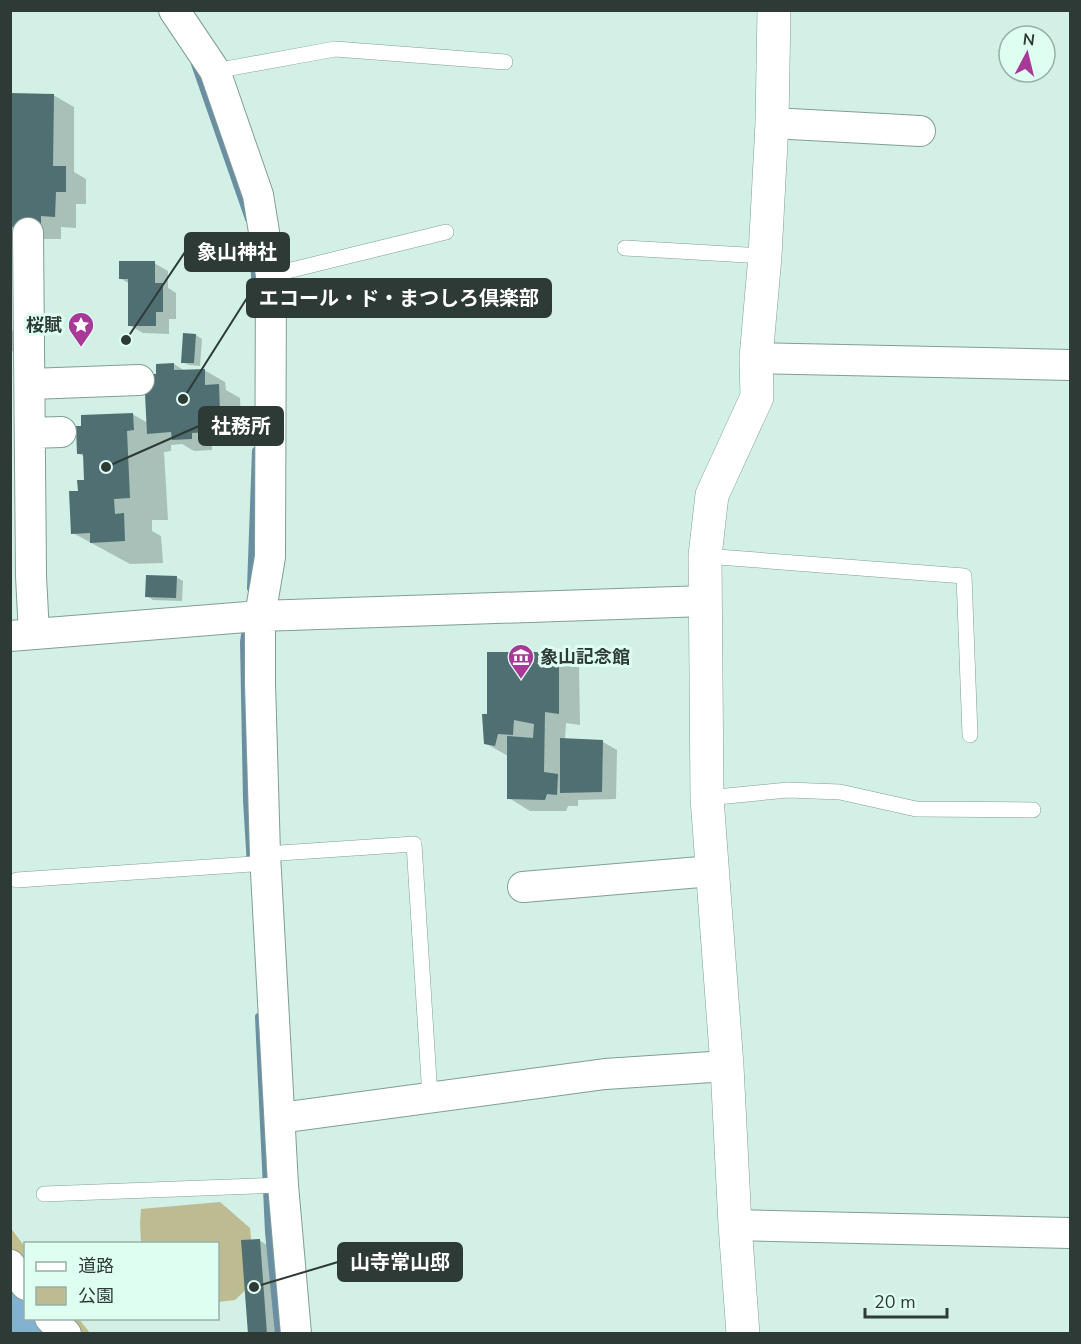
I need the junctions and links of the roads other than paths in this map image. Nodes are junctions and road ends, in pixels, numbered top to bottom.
1 (174, 10) edge
2 (774, 10) edge
3 (505, 62) dead end
4 (215, 71) junction
5 (772, 123) junction
6 (920, 131) dead end
7 (446, 232) dead end
8 (28, 233) dead end
9 (626, 248) dead end
10 (765, 256) junction
11 (271, 275) junction
12 (20, 282) edge
13 (756, 358) junction
14 (23, 365) edge
15 (1071, 365) edge
16 (139, 380) dead end
17 (61, 432) dead end
18 (30, 433) junction
19 (705, 556) junction
20 (705, 601) junction
21 (260, 616) junction
22 (22, 635) edge
23 (970, 735) dead end
24 (707, 798) junction
25 (1033, 810) dead end
26 (266, 858) junction
27 (712, 871) junction
28 (17, 880) dead end
29 (523, 887) dead end
30 (727, 1066) junction
31 (430, 1097) junction
32 (280, 1118) junction
33 (283, 1185) junction
34 (44, 1194) dead end
35 (735, 1225) junction
36 (1071, 1233) edge
37 (10, 1265) edge
38 (24, 1283) edge
39 (52, 1320) edge
40 (66, 1334) edge
41 (296, 1334) edge
42 (743, 1334) edge

1 - 4 street
2 - 5 street
3 - 4 lane
4 - 11 street
5 - 6 street
5 - 10 street
7 - 11 lane
8 - 12 street
9 - 10 lane
10 - 13 street
11 - 21 street
12 - 14 street
13 - 15 street
13 - 19 street
14 - 16 street
14 - 18 street
17 - 18 street
18 - 22 street
19 - 20 street
19 - 23 lane
20 - 21 street
20 - 24 street
21 - 22 street
21 - 26 street
24 - 25 lane
24 - 27 street
26 - 28 lane
26 - 31 lane
26 - 32 street
27 - 29 street
27 - 30 street
30 - 31 street
30 - 35 street
31 - 32 street
32 - 33 street
33 - 34 lane
33 - 41 street
35 - 36 street
35 - 42 street
37 - 38 street
39 - 40 street

